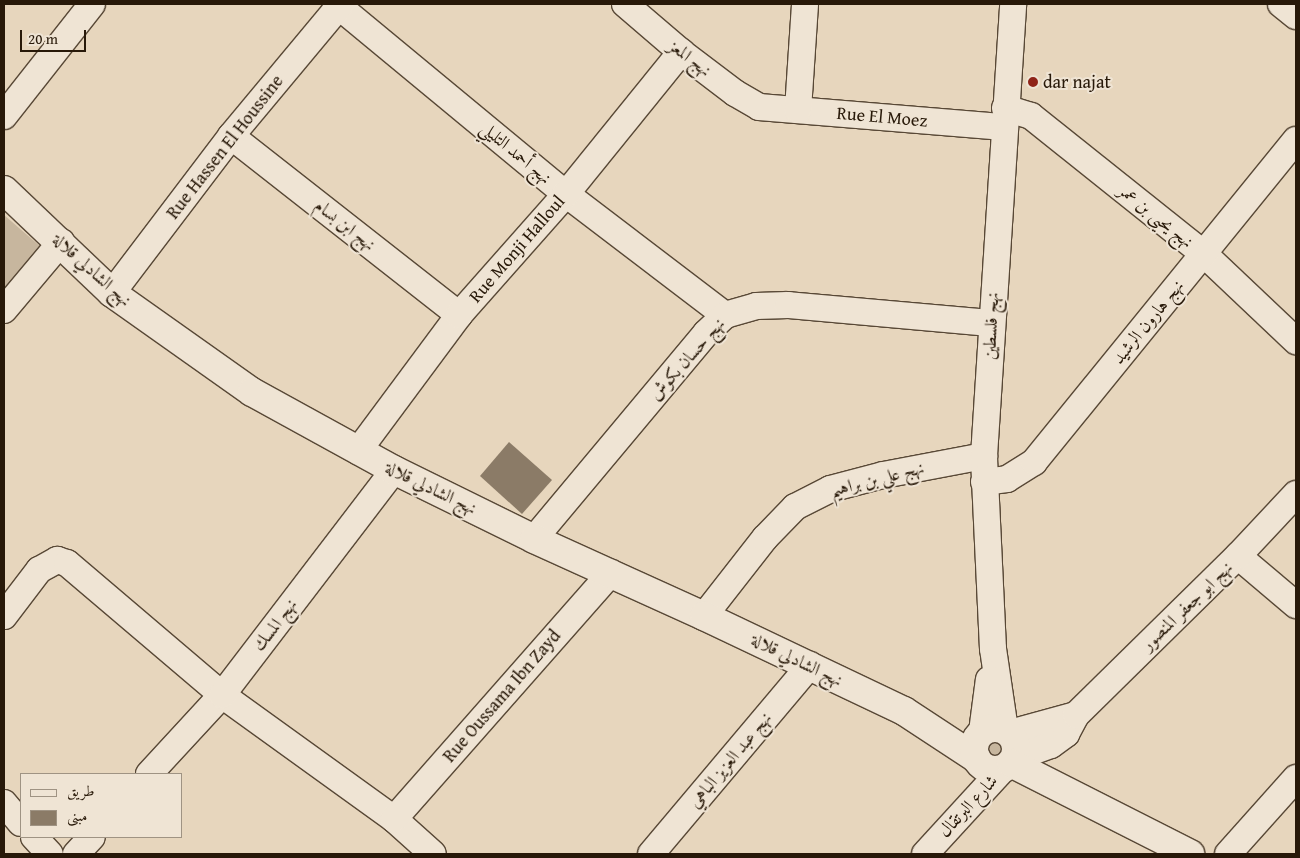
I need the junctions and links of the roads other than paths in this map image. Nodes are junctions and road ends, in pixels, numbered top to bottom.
1 (92, 4) edge
2 (624, 4) edge
3 (805, 4) edge
4 (1013, 4) edge
5 (1281, 4) edge
6 (338, 5) edge
7 (1296, 16) edge
8 (681, 52) junction
9 (759, 107) joint
10 (798, 110) junction
11 (4, 116) edge
12 (1004, 118) junction
13 (231, 136) junction
14 (1296, 140) edge
15 (4, 190) edge
16 (566, 194) junction
17 (61, 242) junction
18 (1204, 254) junction
19 (112, 293) junction
20 (4, 310) edge
21 (459, 315) junction
22 (726, 315) junction
23 (991, 323) junction
24 (1296, 342) edge
25 (358, 451) junction
26 (984, 456) junction
27 (394, 470) junction
28 (984, 482) junction
29 (1296, 494) edge
30 (534, 539) junction
31 (1238, 556) junction
32 (611, 573) junction
33 (1296, 605) edge
34 (4, 616) edge
35 (704, 616) junction
36 (810, 665) junction
37 (222, 695) junction
38 (996, 749) junction
39 (151, 773) edge
40 (1296, 778) edge
41 (4, 804) edge
42 (394, 819) junction
43 (20, 822) edge
44 (35, 838) edge
45 (91, 838) edge
46 (929, 848) edge
47 (50, 854) edge
48 (76, 854) edge
49 (433, 854) edge
50 (651, 854) edge
51 (1190, 854) edge
52 (1228, 854) edge

1 - 11 street
2 - 8 street, نهج المعز
3 - 10 street
4 - 12 street, نهج فلسطين
5 - 7 street
6 - 13 street, Rue Hassen El Houssine
6 - 16 street, نهج أحمد التليلي
8 - 9 street, نهج المعز
8 - 16 street, Rue Monji Halloul
9 - 10 street, Rue El Moez
10 - 12 street, Rue El Moez
12 - 18 street, نهج يحيى بن عمر
12 - 23 street, نهج فلسطين
13 - 19 street, Rue Hassen El Houssine
13 - 21 street, نهج ابن بسام
14 - 18 street, نهج هارون الرشيد
15 - 17 street, نهج الشادلي قلالة
16 - 21 street, Rue Monji Halloul
16 - 22 street, نهج أحمد التليلي
17 - 19 street, نهج الشادلي قلالة
17 - 20 street
18 - 24 street, نهج يحيى بن عمر
18 - 28 street, نهج هارون الرشيد
19 - 25 street, نهج الشادلي قلالة
21 - 25 street, Rue Monji Halloul
22 - 23 street, نهج حسان بكوش
22 - 30 street, نهج حسان بكوش
23 - 26 street, نهج فلسطين
25 - 27 street, نهج الشادلي قلالة
26 - 28 street, نهج فلسطين
26 - 35 street, نهج علي بن براهيم
27 - 30 street, نهج الشادلي قلالة
27 - 37 street, نهج المسك
28 - 38 street, نهج فلسطين
29 - 31 street, نهج ابو جعفر المنصور
30 - 32 street, نهج الشادلي قلالة
31 - 33 street
31 - 38 street, نهج ابو جعفر المنصور
32 - 35 street, نهج الشادلي قلالة
32 - 42 street, Rue Oussama Ibn Zayd
34 - 37 street
35 - 36 street, نهج الشادلي قلالة
36 - 38 street, نهج الشادلي قلالة
36 - 50 street, نهج عبد العزيز الباهي
37 - 39 street, نهج المسك
37 - 42 street
38 - 46 street, شارع البرتقال
38 - 51 street
40 - 52 street
41 - 43 street
42 - 49 street
44 - 47 street
45 - 48 street

